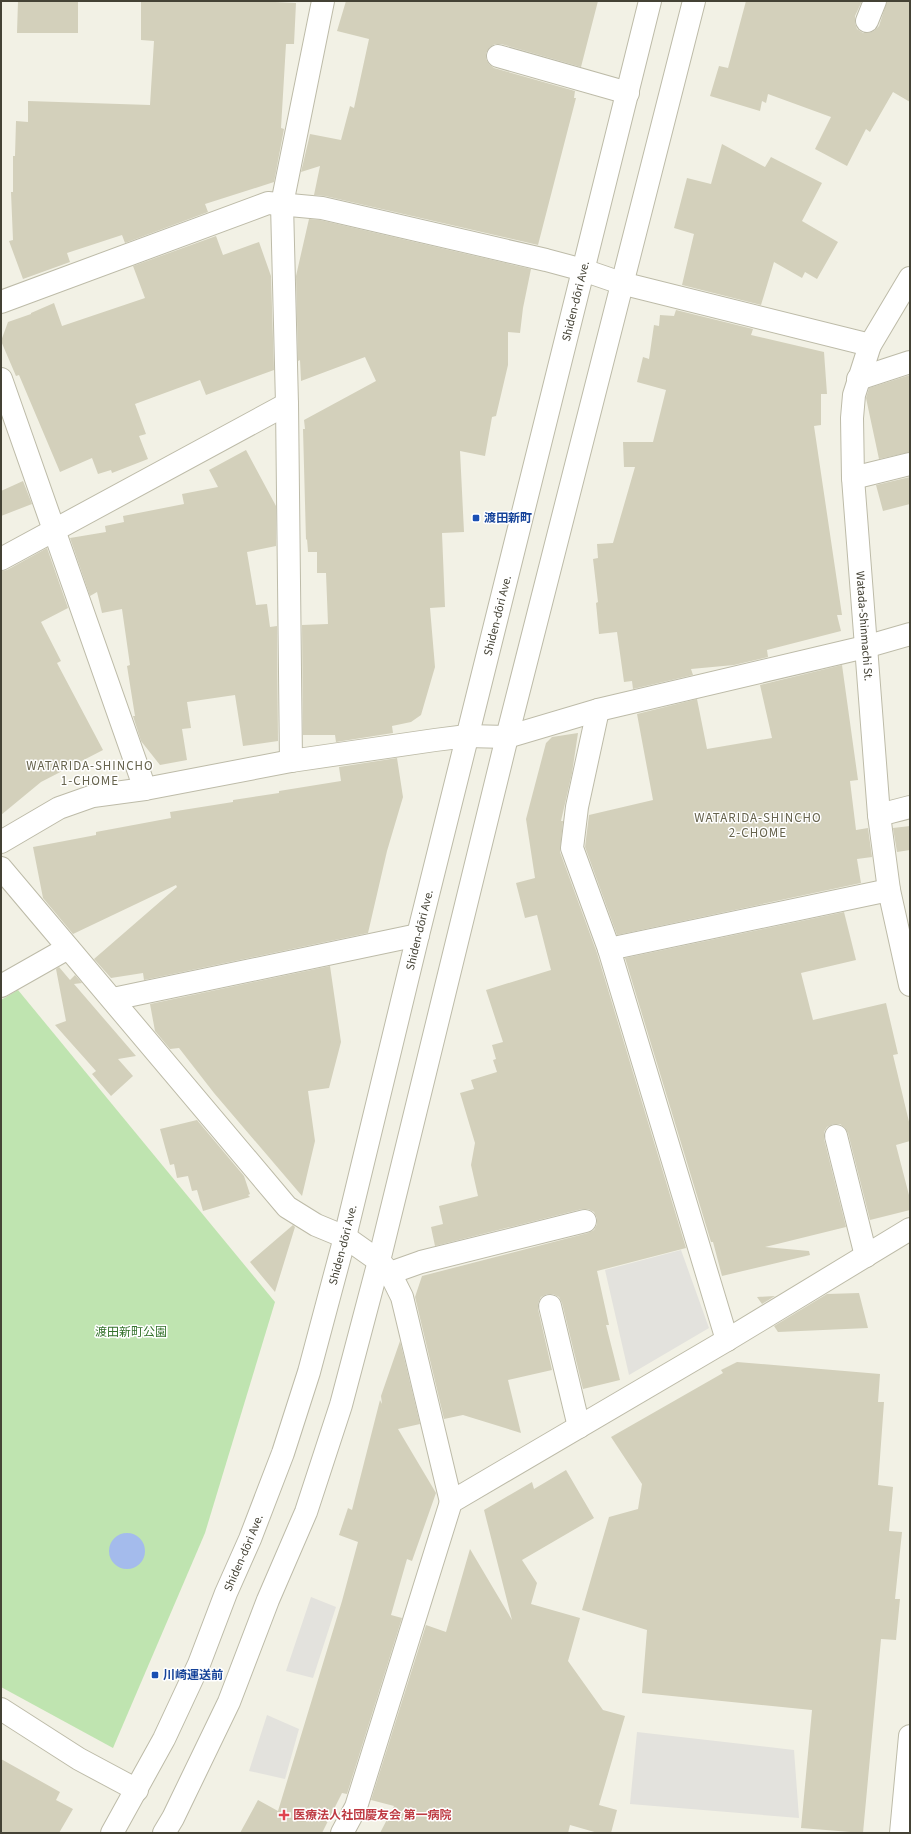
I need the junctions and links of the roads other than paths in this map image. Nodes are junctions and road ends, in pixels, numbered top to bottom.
1 (323, 1) edge
2 (650, 1) edge
3 (694, 1) edge
4 (498, 56) dead end
5 (628, 93) junction
6 (282, 204) junction
7 (584, 270) junction
8 (910, 278) edge
9 (621, 283) junction
10 (1, 302) edge
11 (870, 345) junction
12 (910, 362) edge
13 (1, 379) edge
14 (858, 379) junction
15 (287, 404) junction
16 (910, 464) edge
17 (853, 478) junction
18 (54, 530) junction
19 (1, 559) edge
20 (910, 634) edge
21 (866, 647) junction
22 (598, 710) junction
23 (468, 736) junction
24 (507, 737) junction
25 (291, 761) junction
26 (145, 789) junction
27 (910, 807) edge
28 (880, 815) junction
29 (1, 842) edge
30 (1, 868) edge
31 (889, 890) junction
32 (418, 935) junction
33 (68, 948) junction
34 (609, 949) junction
35 (910, 985) edge
36 (1, 986) edge
37 (113, 1000) junction
38 (836, 1136) dead end
39 (585, 1222) dead end
40 (910, 1229) edge
41 (345, 1236) junction
42 (866, 1256) junction
43 (385, 1267) junction
44 (550, 1306) dead end
45 (727, 1340) junction
46 (579, 1427) junction
47 (451, 1502) junction
48 (1, 1709) edge
49 (910, 1736) edge
50 (908, 1783) edge
51 (137, 1790) junction
52 (112, 1833) edge
53 (164, 1833) edge
54 (342, 1833) edge
55 (901, 1833) edge

1 - 6 street
2 - 5 street, Shiden-dōri Ave.
3 - 9 street
4 - 5 street
5 - 7 street, Shiden-dōri Ave.
6 - 7 street
6 - 10 street
6 - 15 street
7 - 9 street
7 - 23 street, Shiden-dōri Ave.
8 - 11 street, Watada-Shinmachi St.
9 - 11 street
9 - 24 street
11 - 14 street, Watada-Shinmachi St.
12 - 14 street
13 - 18 street
14 - 17 street, Watada-Shinmachi St.
15 - 18 street
15 - 25 street
16 - 17 street
17 - 21 street, Watada-Shinmachi St.
18 - 19 street
18 - 26 street
20 - 21 street
21 - 22 street
21 - 28 street, Watada-Shinmachi St.
22 - 24 street
22 - 34 street
23 - 24 street
23 - 25 street
23 - 32 street, Shiden-dōri Ave.
24 - 43 street
25 - 26 street
26 - 29 street
27 - 28 street
28 - 31 street, Watada-Shinmachi St.
30 - 33 street
31 - 34 street
31 - 35 street, Watada-Shinmachi St.
32 - 37 street
32 - 41 street, Shiden-dōri Ave.
33 - 36 street
33 - 37 street
34 - 45 street
37 - 41 street
38 - 42 street
39 - 43 street
40 - 42 street
41 - 43 street
41 - 51 street, Shiden-dōri Ave.
42 - 45 street
43 - 47 street
43 - 53 street
44 - 46 street
45 - 46 street
46 - 47 street
47 - 54 street
48 - 51 street
49 - 50 street
50 - 55 street
51 - 52 street, Shiden-dōri Ave.

